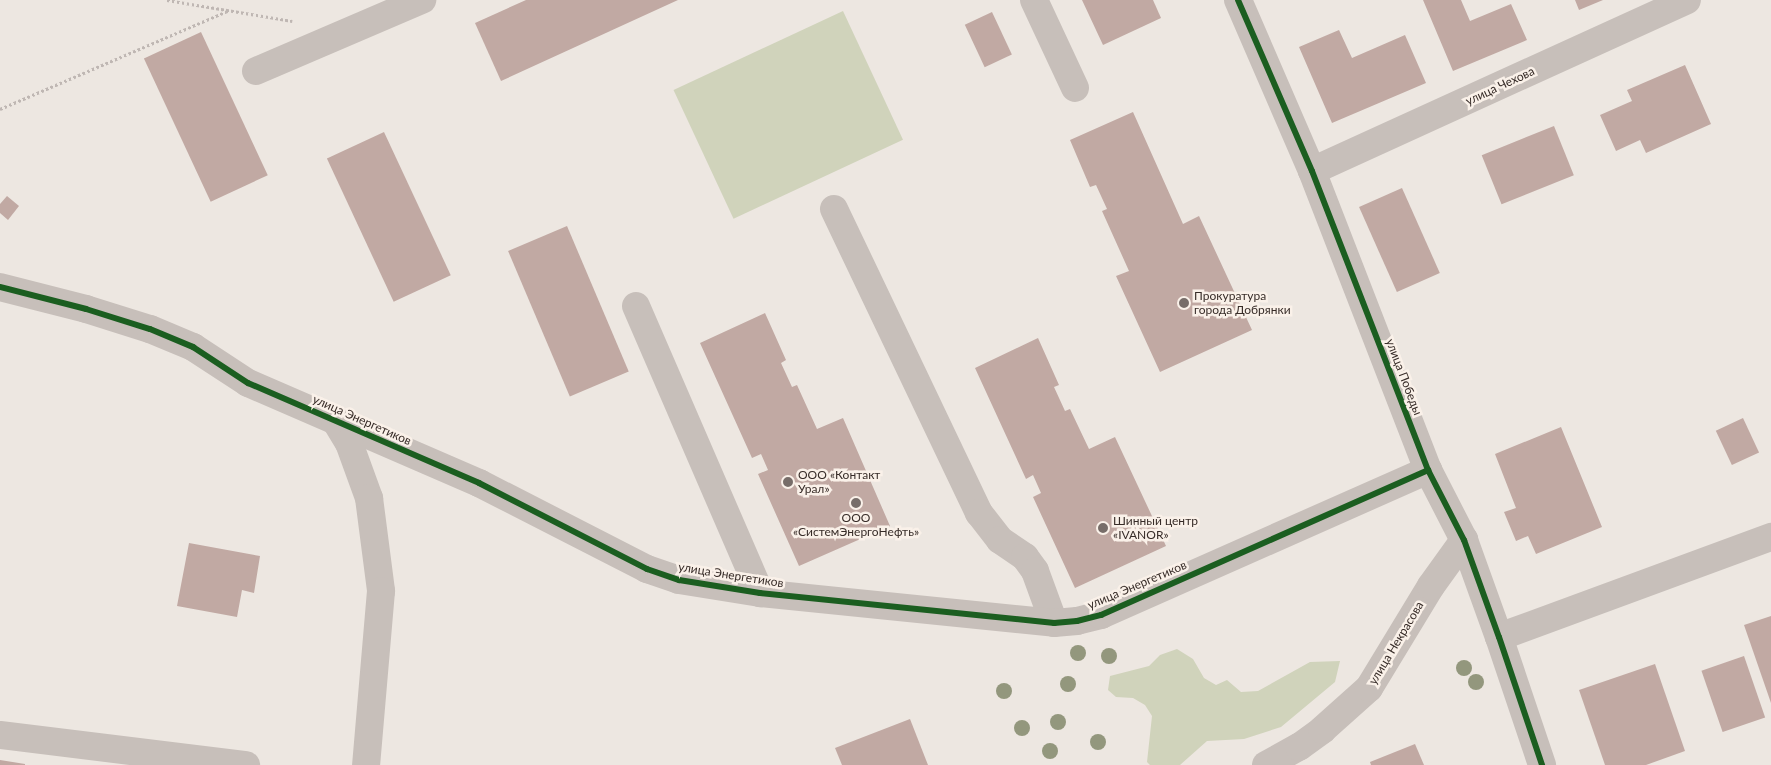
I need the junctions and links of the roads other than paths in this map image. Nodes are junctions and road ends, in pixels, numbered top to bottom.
1 (422, 0) edge
2 (1034, 0) edge
3 (1238, 0) edge
4 (1687, 0) edge
5 (256, 71) dead end
6 (1075, 88) dead end
7 (1312, 171) junction
8 (834, 209) dead end
9 (0, 287) edge
10 (636, 306) dead end
11 (335, 420) junction
12 (1428, 470) junction
13 (1771, 537) edge
14 (1464, 540) junction
15 (760, 593) junction
16 (1054, 623) junction
17 (1499, 637) junction
18 (0, 735) edge
19 (246, 765) edge
20 (366, 765) edge
21 (1266, 765) edge
22 (1542, 765) edge

1 - 5 street
2 - 6 street
3 - 7 street, улица Победы
4 - 7 street, улица Чехова
7 - 12 street, улица Победы
8 - 16 street
9 - 11 street, улица Энергетиков
10 - 15 street
11 - 15 street, улица Энергетиков
11 - 20 street
12 - 14 street, улица Победы
12 - 16 street, улица Энергетиков
13 - 17 street
14 - 17 street, улица Победы
14 - 21 street, улица Некрасова
15 - 16 street, улица Энергетиков
17 - 22 street, улица Победы
18 - 19 street

